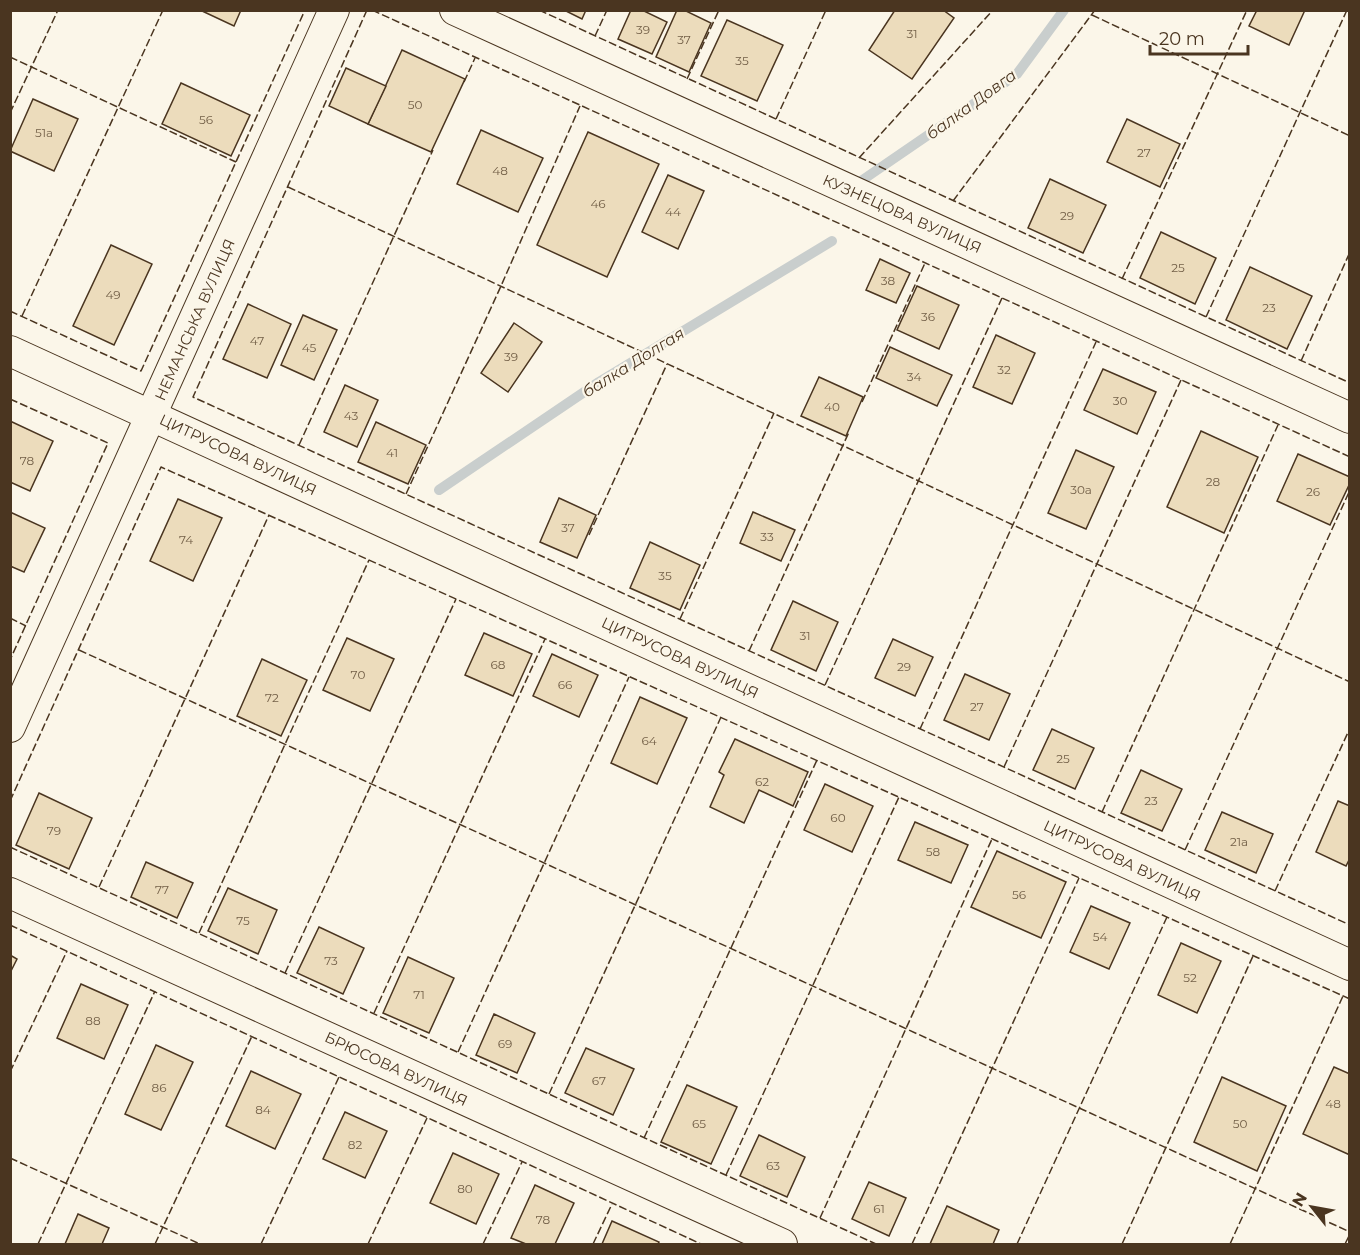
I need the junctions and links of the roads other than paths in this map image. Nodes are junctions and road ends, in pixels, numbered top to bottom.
1 (334, 10) edge
2 (455, 10) edge
3 (10, 351) edge
4 (152, 416) junction
5 (1350, 417) edge
6 (10, 727) edge
7 (10, 893) edge
8 (1350, 965) edge
9 (782, 1245) edge

1 - 4 street, НЕМАНСЬКА ВУЛИЦЯ
2 - 5 street, КУЗНЕЦОВА ВУЛИЦЯ
3 - 4 street, ЦИТРУСОВА ВУЛИЦЯ
4 - 6 street, НЕМАНСЬКА ВУЛИЦЯ
4 - 8 street, ЦИТРУСОВА ВУЛИЦЯ
7 - 9 street, БРЮСОВА ВУЛИЦЯ

